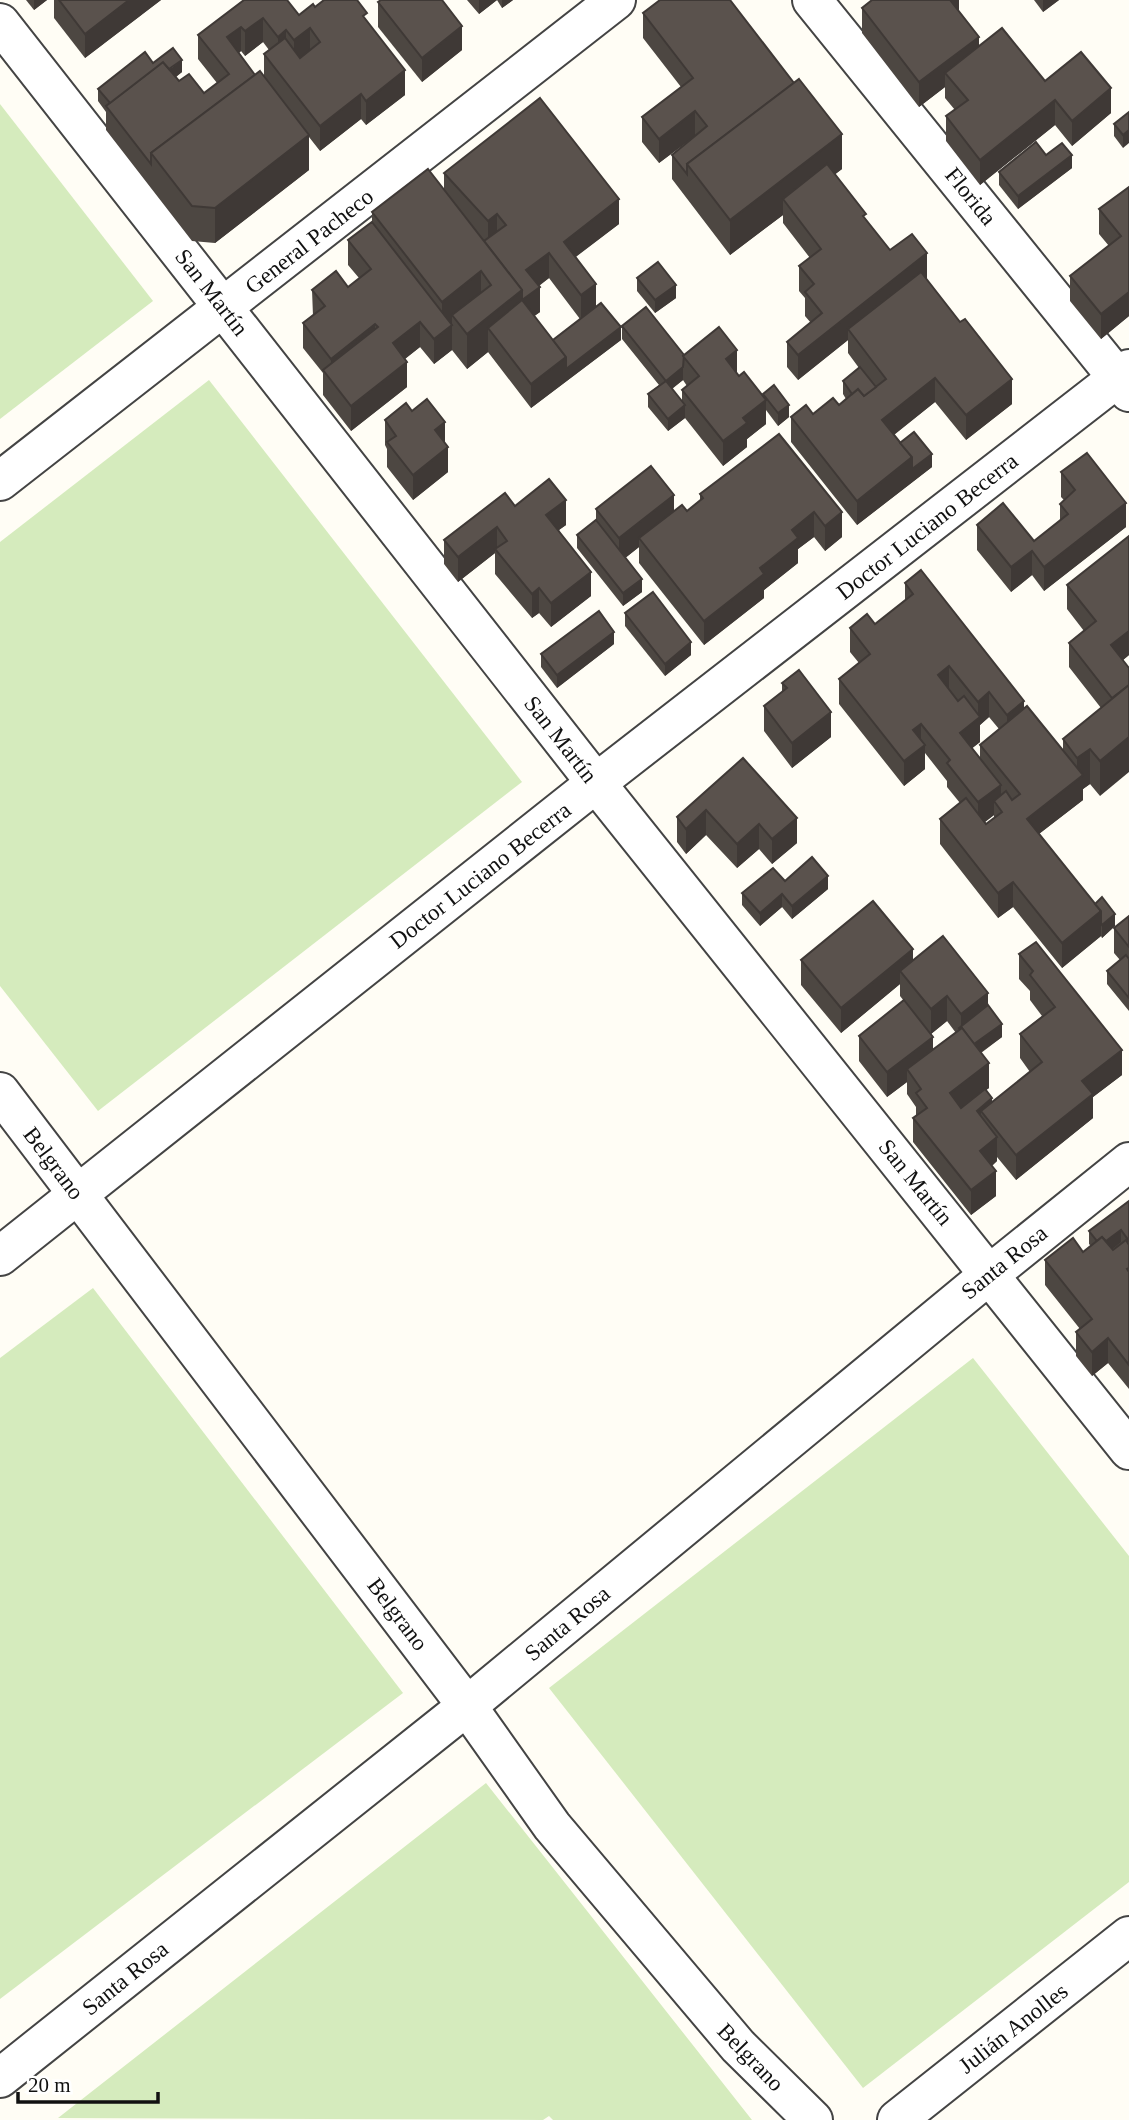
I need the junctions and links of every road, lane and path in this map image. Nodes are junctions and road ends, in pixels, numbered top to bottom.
1 (616, 0) edge
2 (812, 0) edge
3 (0, 23) edge
4 (224, 308) junction
5 (1125, 379) edge
6 (0, 481) edge
7 (596, 783) junction
8 (0, 1093) edge
9 (1129, 1162) edge
10 (77, 1194) junction
11 (0, 1256) edge
12 (990, 1274) junction
13 (1129, 1450) edge
14 (467, 1706) junction
15 (1129, 1936) edge
16 (0, 2078) edge
17 (813, 2120) edge
18 (897, 2120) edge

1 - 4 street, General Pacheco
2 - 5 street, Florida
3 - 4 street, San Martín
4 - 6 street, General Pacheco
4 - 7 street, San Martín
5 - 7 street, Doctor Luciano Becerra
7 - 10 street, Doctor Luciano Becerra
7 - 12 street, San Martín
8 - 10 street, Belgrano
9 - 12 street, Santa Rosa
10 - 11 street, Doctor Luciano Becerra
10 - 14 street, Belgrano
12 - 13 street, San Martín
12 - 14 street, Santa Rosa
14 - 16 street, Santa Rosa
14 - 17 street, Belgrano
15 - 18 street, Julián Anolles

